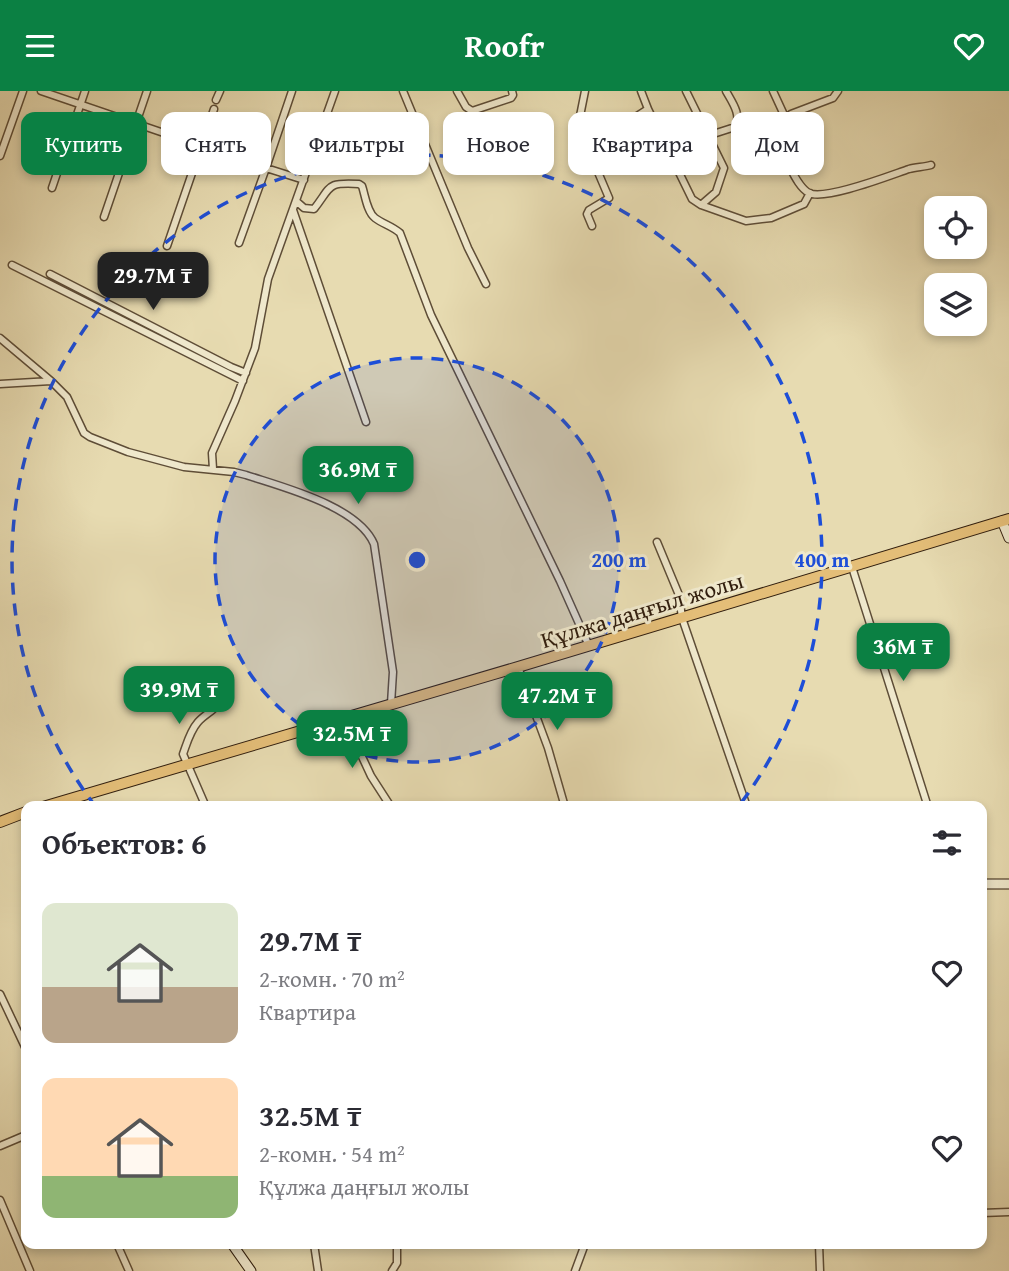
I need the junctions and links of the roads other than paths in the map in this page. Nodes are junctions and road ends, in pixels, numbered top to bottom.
1 (23, 91) edge
2 (41, 91) edge
3 (85, 91) edge
4 (147, 91) edge
5 (220, 91) edge
6 (292, 91) edge
7 (335, 91) edge
8 (403, 91) edge
9 (457, 91) edge
10 (512, 91) edge
11 (585, 91) edge
12 (641, 91) edge
13 (687, 91) edge
14 (726, 91) edge
15 (773, 91) edge
16 (838, 91) edge
17 (216, 100) dead end
18 (80, 104) junction
19 (214, 109) dead end
20 (648, 109) junction
21 (104, 112) edge
22 (140, 112) edge
23 (213, 112) edge
24 (581, 112) edge
25 (643, 112) edge
26 (696, 112) edge
27 (783, 112) edge
28 (798, 112) edge
29 (717, 133) edge
30 (271, 153) edge
31 (717, 155) edge
32 (0, 156) edge
33 (931, 165) dead end
34 (271, 170) edge
35 (118, 175) edge
36 (191, 175) edge
37 (263, 175) edge
38 (599, 175) edge
39 (794, 175) edge
40 (304, 180) junction
41 (52, 188) dead end
42 (810, 194) junction
43 (296, 201) junction
44 (701, 205) junction
45 (293, 210) junction
46 (104, 217) dead end
47 (592, 226) dead end
48 (239, 243) dead end
49 (167, 246) dead end
50 (12, 265) dead end
51 (50, 274) dead end
52 (486, 284) dead end
53 (0, 338) edge
54 (246, 373) junction
55 (51, 381) junction
56 (243, 381) junction
57 (0, 384) edge
58 (366, 422) dead end
59 (213, 469) junction
60 (1006, 520) edge
61 (1009, 538) edge
62 (657, 542) dead end
63 (852, 567) junction
64 (682, 618) junction
65 (589, 646) junction
66 (518, 667) junction
67 (220, 702) dead end
68 (391, 704) junction
69 (344, 717) junction
70 (187, 763) junction
71 (63, 801) edge
72 (203, 801) edge
73 (387, 801) edge
74 (563, 801) edge
75 (745, 801) edge
76 (926, 801) edge
77 (21, 814) edge
78 (0, 822) edge
79 (987, 884) edge
80 (1009, 884) edge
81 (0, 994) edge
82 (21, 1038) edge
83 (21, 1137) edge
84 (0, 1146) edge
85 (0, 1200) edge
86 (1009, 1212) edge
87 (987, 1213) edge
88 (119, 1249) edge
89 (236, 1249) edge
90 (315, 1249) edge
91 (397, 1249) edge
92 (583, 1249) edge
93 (818, 1249) edge
94 (30, 1271) edge
95 (129, 1271) edge
96 (251, 1271) edge
97 (318, 1271) edge
98 (392, 1271) edge
99 (575, 1271) edge
100 (820, 1271) edge

1 - 32 street
2 - 18 street
3 - 18 street
4 - 22 street
5 - 17 street
6 - 30 street
7 - 40 street
8 - 52 street
9 - 10 street
11 - 24 street
12 - 20 street
13 - 26 street
14 - 29 street
15 - 27 street
16 - 28 street
18 - 21 street
18 - 41 street
19 - 23 street
20 - 25 street
20 - 44 street
31 - 44 street
33 - 42 street
34 - 40 street
35 - 46 street
36 - 49 street
37 - 48 street
38 - 47 street
39 - 42 street
40 - 43 street
42 - 44 street
43 - 45 street
43 - 65 street
45 - 54 street
45 - 58 street
50 - 56 street
51 - 54 street
53 - 55 street
54 - 56 street
55 - 57 street
55 - 59 street
56 - 59 street
59 - 68 street
60 - 61 street
60 - 63 main road, Құлжа даңғыл жолы
62 - 64 street
63 - 64 main road, Құлжа даңғыл жолы
63 - 76 street
64 - 65 main road, Құлжа даңғыл жолы
64 - 75 street
65 - 66 main road, Құлжа даңғыл жолы
66 - 68 main road, Құлжа даңғыл жолы
66 - 74 street
67 - 70 street
68 - 69 main road, Құлжа даңғыл жолы
69 - 70 main road, Құлжа даңғыл жолы
69 - 73 street
70 - 71 main road, Құлжа даңғыл жолы
70 - 72 street
77 - 78 main road
79 - 80 street
81 - 82 street
83 - 84 street
85 - 94 street
86 - 87 street
88 - 95 street
89 - 96 street
90 - 97 street
91 - 98 street
92 - 99 street
93 - 100 street

